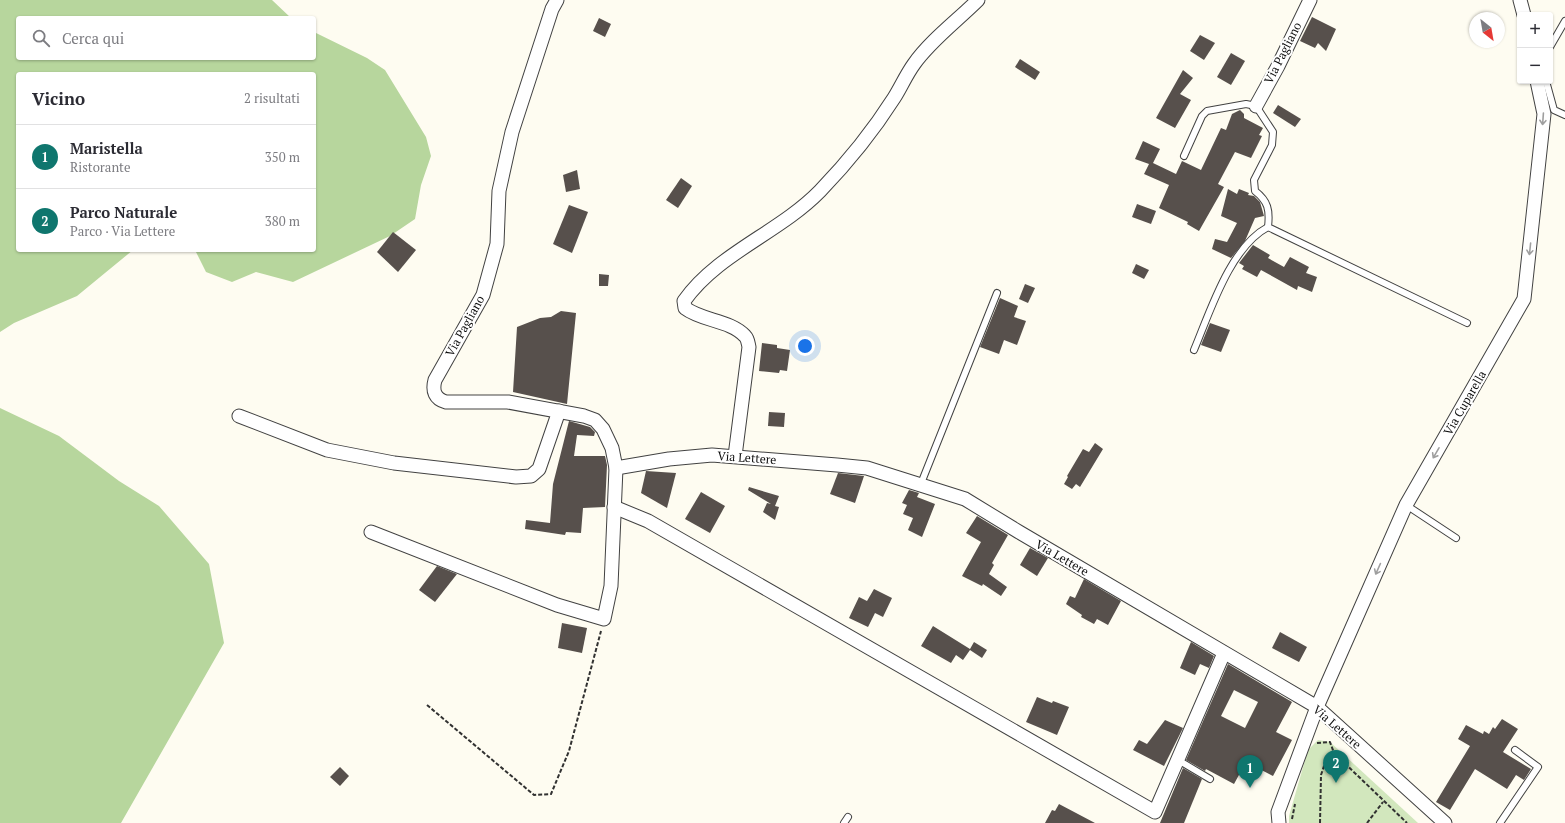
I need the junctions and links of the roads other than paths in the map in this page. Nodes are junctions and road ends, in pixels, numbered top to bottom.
1 (557, 0) edge
2 (978, 0) edge
3 (1520, 0) edge
4 (1307, 1) edge
5 (1523, 12) edge
6 (1565, 21) edge
7 (1553, 42) edge
8 (1538, 84) edge
9 (1547, 84) edge
10 (1256, 106) junction
11 (1565, 115) edge
12 (1184, 156) dead end
13 (1268, 227) junction
14 (997, 293) dead end
15 (1467, 323) dead end
16 (1194, 350) dead end
17 (560, 411) junction
18 (238, 416) dead end
19 (735, 456) junction
20 (616, 468) junction
21 (920, 486) junction
22 (1406, 505) junction
23 (614, 507) junction
24 (371, 532) dead end
25 (1456, 538) dead end
26 (1224, 653) junction
27 (1317, 707) junction
28 (1515, 750) dead end
29 (1178, 760) junction
30 (1210, 779) dead end
31 (848, 817) dead end
32 (844, 823) edge
33 (1279, 823) edge
34 (1445, 823) edge
35 (1500, 823) edge

1 - 17 street, Via Pagliano
2 - 19 street
3 - 5 street
4 - 10 street, Via Pagliano
6 - 7 lane
8 -> 22 street, Via Cuparella
9 - 11 lane
10 - 12 lane
10 - 13 lane
13 - 15 lane
13 - 16 lane
14 - 21 lane
17 - 18 street
17 - 20 street, Via Pagliano
19 - 20 street, Via Lettere
19 - 21 street, Via Lettere
20 - 23 street, Via Pagliano
21 - 26 street, Via Lettere
22 - 25 lane
22 -> 27 street, Via Cuparella
23 - 24 street, Via Pagliano
23 - 29 street
26 - 27 street, Via Lettere
26 - 29 street
27 - 33 street, Via Cuparella
27 - 34 street, Via Lettere
28 - 35 lane
29 - 30 lane
31 - 32 lane

